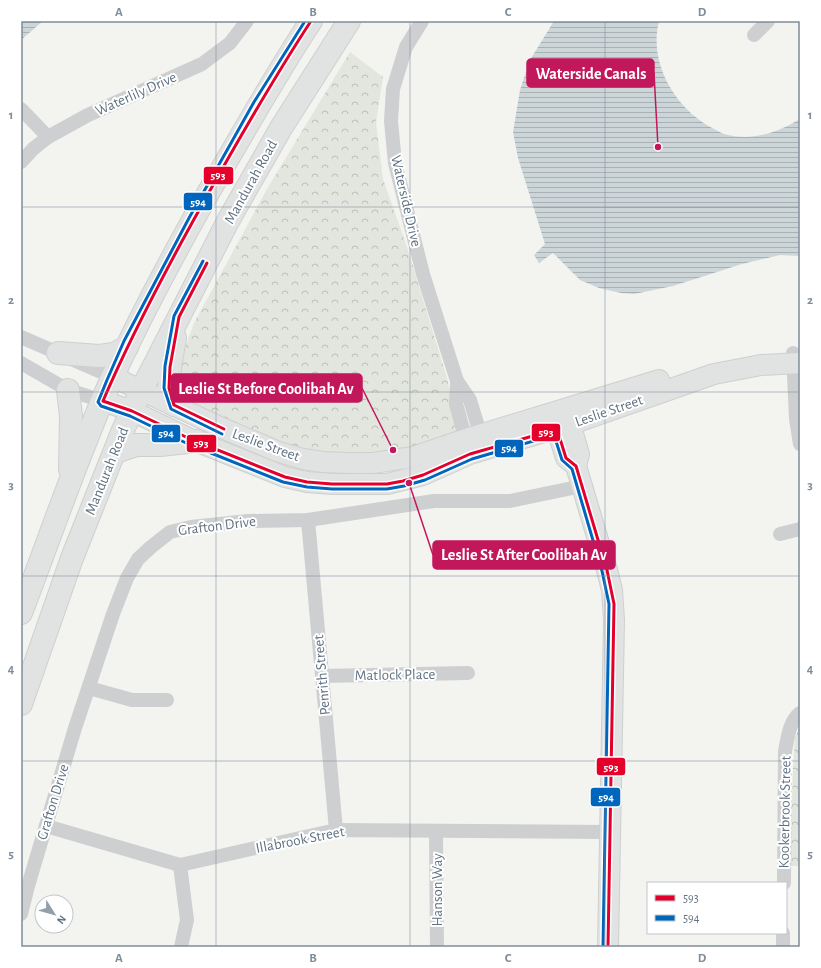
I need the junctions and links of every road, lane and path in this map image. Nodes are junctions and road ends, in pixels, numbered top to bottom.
1 (247, 21) edge
2 (311, 21) edge
3 (349, 21) edge
4 (422, 21) edge
5 (768, 21) edge
6 (754, 35) dead end
7 (21, 110) edge
8 (48, 137) junction
9 (21, 162) edge
10 (179, 317) junction
11 (21, 337) edge
12 (127, 347) junction
13 (58, 353) junction
14 (797, 358) edge
15 (21, 363) edge
16 (113, 377) junction
17 (68, 390) junction
18 (141, 391) junction
19 (103, 401) junction
20 (174, 405) junction
21 (132, 411) junction
22 (561, 419) junction
23 (197, 441) junction
24 (476, 444) junction
25 (800, 444) edge
26 (115, 452) junction
27 (70, 484) junction
28 (582, 486) junction
29 (308, 520) junction
30 (800, 529) edge
31 (780, 534) dead end
32 (21, 613) edge
33 (468, 673) dead end
34 (322, 676) junction
35 (89, 688) junction
36 (167, 700) dead end
37 (21, 704) edge
38 (797, 715) edge
39 (46, 826) junction
40 (336, 830) junction
41 (436, 832) junction
42 (609, 832) junction
43 (180, 865) junction
44 (784, 882) edge
45 (21, 914) edge
46 (783, 934) edge
47 (181, 947) edge
48 (437, 947) edge
49 (608, 947) edge
50 (783, 947) edge

1 - 8 street, Waterlily Drive
2 - 12 highway, Mandurah Road
3 - 10 highway, Mandurah Road
4 - 24 street, Waterside Drive
5 - 6 street
7 - 8 street
8 - 9 street, Waterlily Drive
10 - 18 highway, Mandurah Road
10 - 20 highway
11 - 13 street
12 - 13 highway
12 - 16 highway, Mandurah Road
13 - 16 street
14 - 22 street, Leslie Street
14 - 25 street
15 - 17 street
16 - 18 street, Leslie Street
16 - 19 highway, Mandurah Road
17 - 19 street
17 - 27 highway
18 - 20 street, Leslie Street
18 - 21 highway, Mandurah Road
19 - 21 street, Leslie Street
19 - 27 highway, Mandurah Road
20 - 24 street, Leslie Street
21 - 23 street, Leslie Street
21 - 26 highway, Mandurah Road
22 - 24 street, Leslie Street
22 - 28 street
23 - 24 street, Leslie Street
23 - 26 highway
26 - 37 highway, Mandurah Road
27 - 32 highway, Mandurah Road
28 - 29 street, Grafton Drive
28 - 42 street
29 - 34 street, Penrith Street
29 - 35 street, Grafton Drive
30 - 31 street
33 - 34 street, Matlock Place
34 - 40 street, Penrith Street
35 - 36 street
35 - 39 street, Grafton Drive
38 - 44 street, Kookerbrook Street
39 - 43 street, Illabrook Street
39 - 45 street, Grafton Drive
40 - 41 street, Illabrook Street
40 - 43 street, Illabrook Street
41 - 42 street, Illabrook Street
41 - 48 street, Hanson Way
42 - 49 street
43 - 47 street
46 - 50 street

